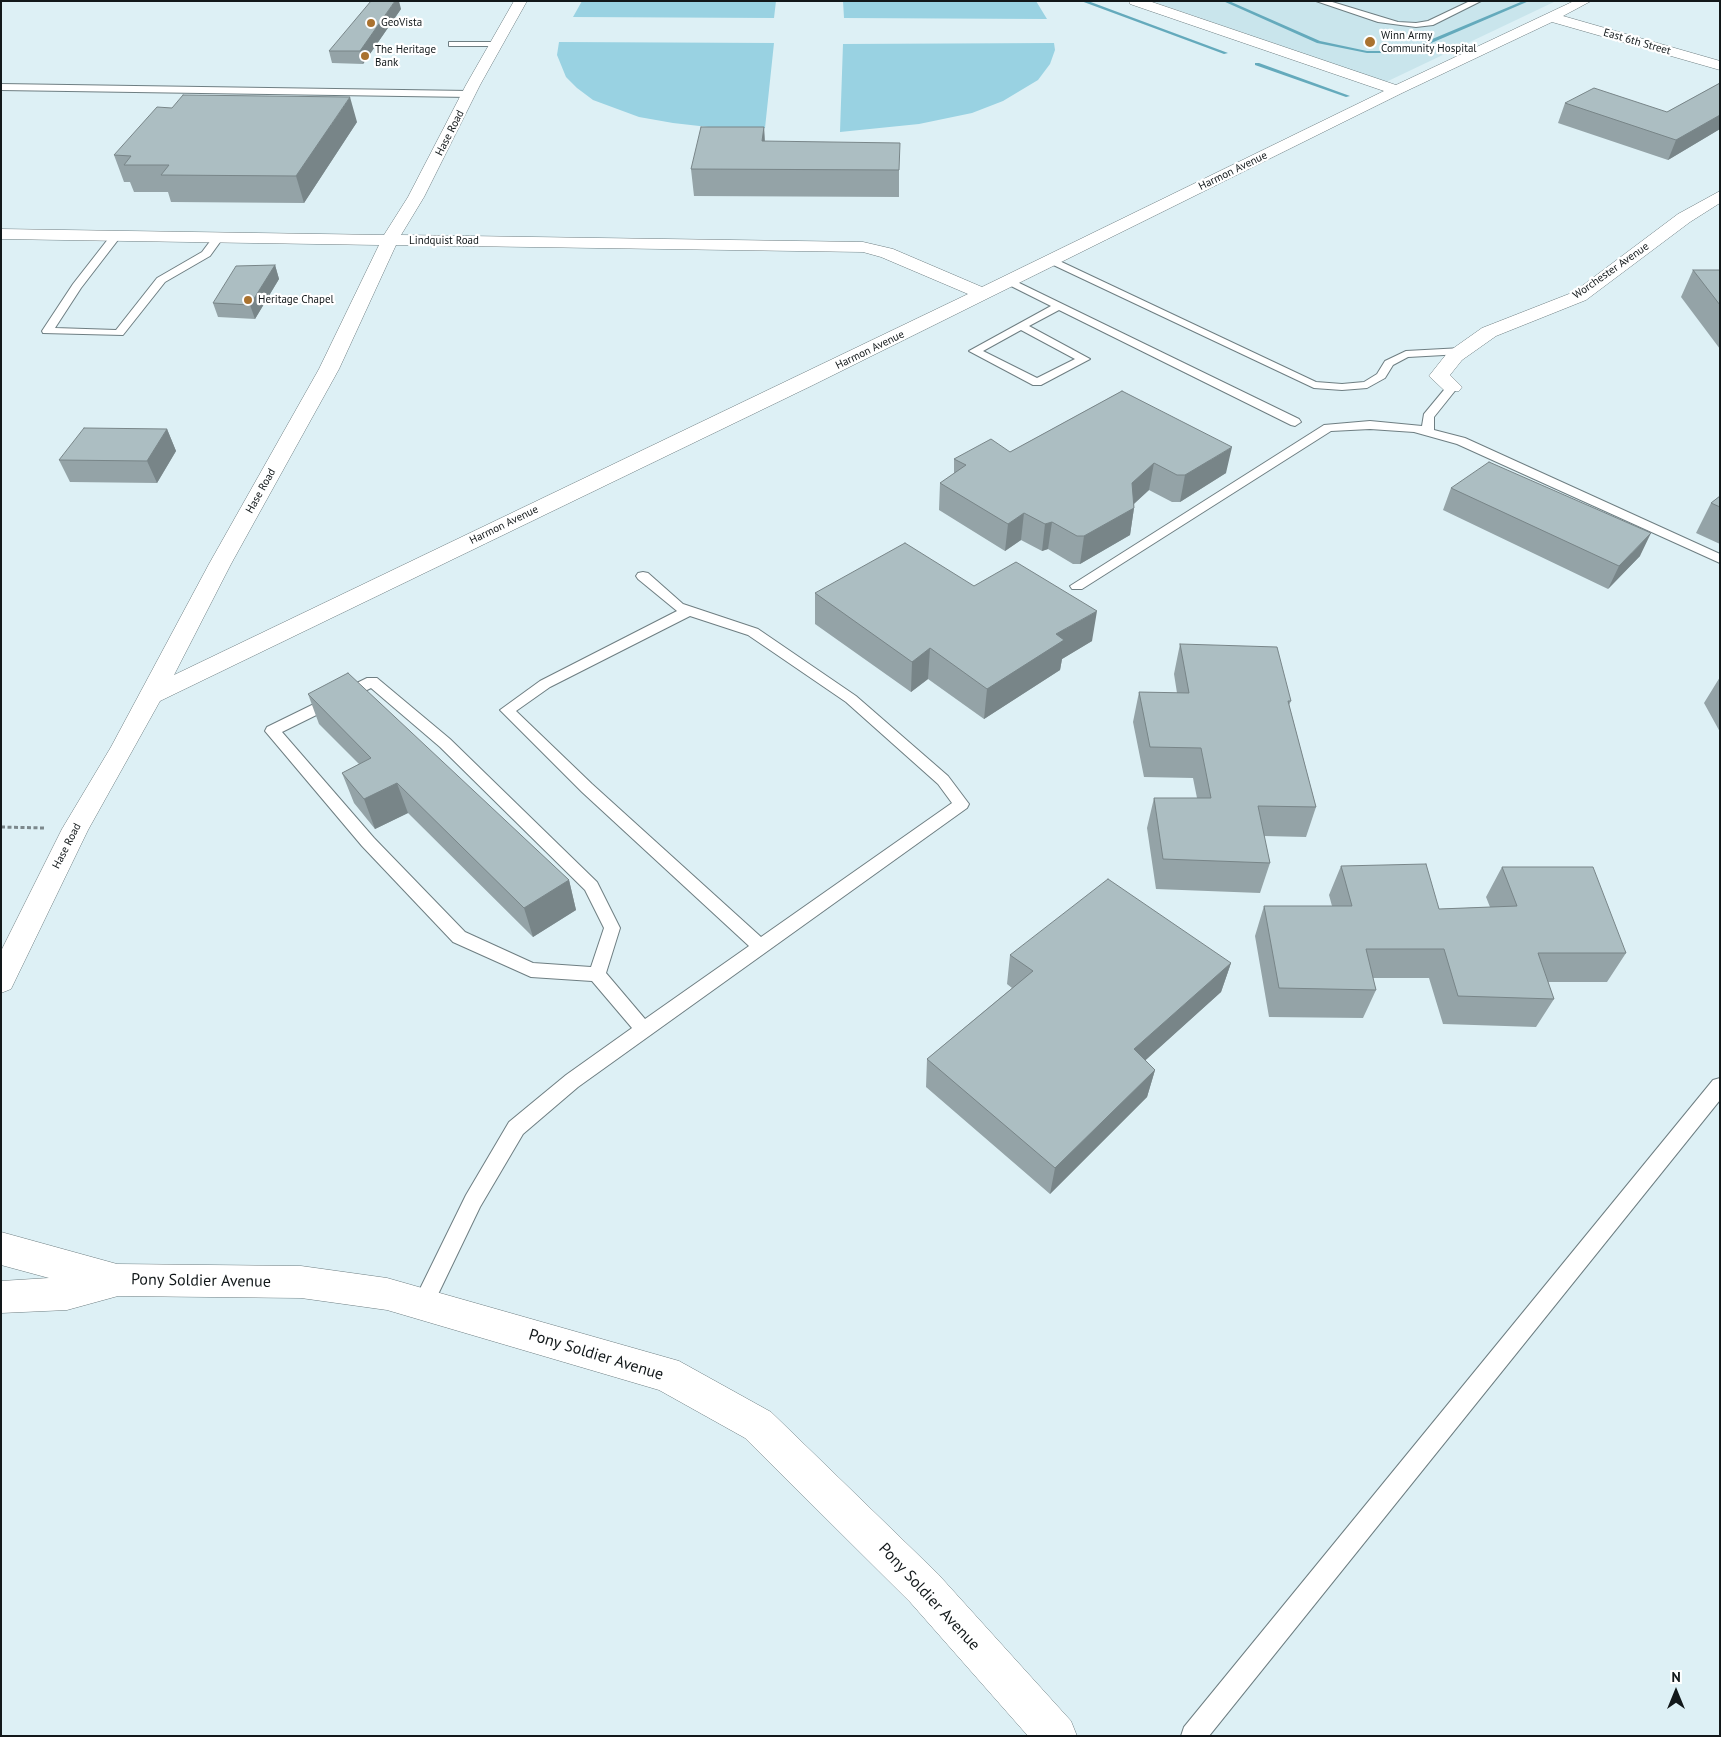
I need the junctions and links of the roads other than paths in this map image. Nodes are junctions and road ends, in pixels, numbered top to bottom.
1 (521, 1) edge
2 (1135, 1) edge
3 (1320, 1) edge
4 (1477, 1) edge
5 (1585, 1) edge
6 (1554, 18) junction
7 (452, 44) dead end
8 (496, 44) junction
9 (1720, 66) edge
10 (1, 87) edge
11 (1397, 90) junction
12 (469, 94) junction
13 (1720, 196) edge
14 (1, 234) edge
15 (116, 236) junction
16 (218, 238) junction
17 (389, 241) junction
18 (1051, 260) junction
19 (1009, 281) junction
20 (983, 294) junction
21 (1058, 306) junction
22 (1023, 327) junction
23 (1462, 351) junction
24 (1452, 387) joint
25 (1295, 422) dead end
26 (1428, 432) junction
27 (1720, 559) edge
28 (643, 576) dead end
29 (1076, 586) dead end
30 (688, 611) junction
31 (152, 695) junction
32 (761, 947) junction
33 (597, 974) junction
34 (1, 980) edge
35 (644, 1030) junction
36 (1720, 1086) edge
37 (1, 1248) edge
38 (118, 1280) junction
39 (1, 1297) edge
40 (423, 1304) junction
41 (1056, 1736) edge
42 (1193, 1736) edge

1 - 8 street, Hase Road
2 - 11 street
3 - 4 lane
5 - 6 street, Harmon Avenue
6 - 9 street, East 6th Street
6 - 11 street, Harmon Avenue
7 - 8 lane
8 - 12 street, Hase Road
10 - 12 lane
11 - 18 street, Harmon Avenue
12 - 17 street, Hase Road
13 - 23 street, Worchester Avenue
14 - 15 street, Lindquist Road
15 - 16 street, Lindquist Road
15 - 16 lane
16 - 17 street, Lindquist Road
17 - 20 street, Lindquist Road
17 - 31 street, Hase Road
18 - 19 street, Harmon Avenue
18 - 23 lane
19 - 20 street, Harmon Avenue
19 - 21 lane
20 - 31 street, Harmon Avenue
21 - 22 lane
21 - 25 lane
22 - 22 lane
23 - 24 street, Worchester Avenue
24 - 26 lane
26 - 27 lane
26 - 29 lane
28 - 30 lane
30 - 32 lane
30 - 32 lane
31 - 34 street, Hase Road
32 - 35 lane
33 - 33 lane
33 - 35 lane
35 - 40 lane
36 - 42 lane
37 - 38 street
38 - 39 street
38 - 40 street, Pony Soldier Avenue
40 - 41 street, Pony Soldier Avenue

